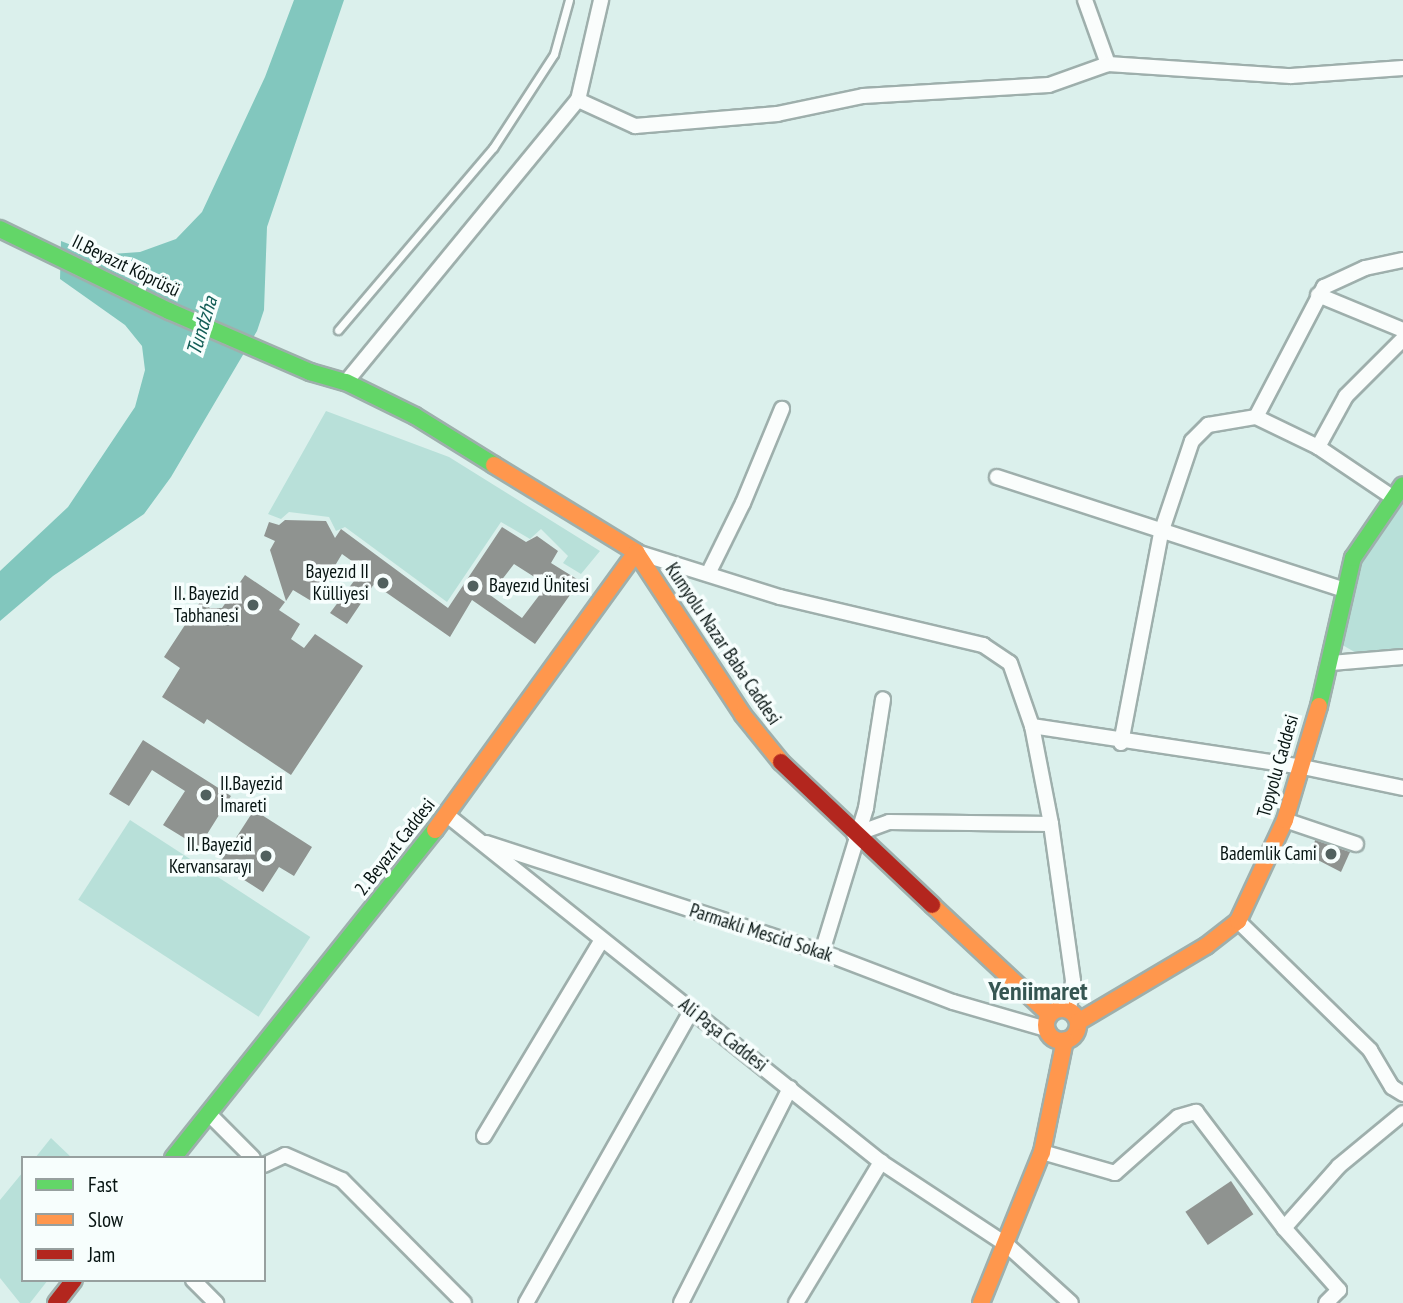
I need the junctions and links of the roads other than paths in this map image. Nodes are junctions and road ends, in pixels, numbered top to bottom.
1 (569, 0) edge
2 (601, 0) edge
3 (1085, 0) edge
4 (1108, 64) junction
5 (1403, 68) edge
6 (578, 100) junction
7 (0, 229) edge
8 (1403, 260) edge
9 (1318, 295) junction
10 (338, 330) dead end
11 (1403, 330) edge
12 (1403, 340) edge
13 (310, 372) joint
14 (346, 382) junction
15 (782, 409) dead end
16 (1256, 417) junction
17 (1318, 447) junction
18 (998, 477) dead end
19 (1398, 491) edge
20 (1161, 533) junction
21 (636, 552) junction
22 (708, 574) junction
23 (1345, 590) junction
24 (1403, 657) edge
25 (1331, 663) junction
26 (883, 699) dead end
27 (1032, 726) junction
28 (1121, 743) junction
29 (1298, 766) junction
30 (1403, 788) edge
31 (447, 815) junction
32 (1285, 820) junction
33 (1051, 824) junction
34 (854, 835) junction
35 (476, 839) junction
36 (1356, 844) dead end
37 (1238, 921) junction
38 (601, 941) junction
39 (822, 952) junction
40 (692, 1010) junction
41 (1073, 1016) junction
42 (1047, 1022) junction
43 (1065, 1041) junction
44 (790, 1088) junction
45 (1403, 1094) edge
46 (209, 1114) junction
47 (1403, 1114) edge
48 (484, 1136) dead end
49 (1042, 1152) junction
50 (175, 1156) edge
51 (251, 1156) edge
52 (881, 1162) junction
53 (266, 1164) edge
54 (1284, 1228) junction
55 (1007, 1245) junction
56 (73, 1282) edge
57 (195, 1282) edge
58 (59, 1302) edge
59 (216, 1303) edge
60 (464, 1303) edge
61 (526, 1303) edge
62 (681, 1303) edge
63 (796, 1303) edge
64 (981, 1303) edge
65 (1071, 1303) edge
66 (1326, 1303) edge

1 - 10 lane
2 - 6 street
3 - 4 street
4 - 5 street
4 - 6 street
6 - 14 street
7 - 13 street, II.Beyazıt Köprüsü
8 - 9 street
9 - 11 street
9 - 16 street
12 - 17 street
13 - 14 street, Kumyolu Nazar Baba Caddesi
14 - 21 street, Kumyolu Nazar Baba Caddesi
15 - 22 street
16 - 17 street
16 - 20 street
17 - 19 street
18 - 20 street
19 - 23 street, Topyolu Caddesi
20 - 23 street
20 - 28 street
21 - 22 street
21 - 31 street, 2. Beyazıt Caddesi
21 - 34 street, Kumyolu Nazar Baba Caddesi
22 - 27 street
23 - 25 street, Topyolu Caddesi
24 - 25 street
25 - 29 street, Topyolu Caddesi
26 - 34 street
27 - 28 street
27 - 33 street
28 - 29 street
29 - 30 street
29 - 32 street, Topyolu Caddesi
31 - 35 street, Ali Paşa Caddesi
31 - 46 street, 2. Beyazıt Caddesi
32 - 36 street
32 - 37 street, Topyolu Caddesi
33 - 34 street
33 - 41 street
34 - 39 street
34 - 42 street, Kumyolu Nazar Baba Caddesi
35 - 38 street, Ali Paşa Caddesi
35 - 39 street, Parmaklı Mescid Sokak
37 - 41 street, Topyolu Caddesi
37 - 45 street
38 - 40 street, Ali Paşa Caddesi
38 - 48 street
39 - 42 street, Parmaklı Mescid Sokak
40 - 44 street, Ali Paşa Caddesi
40 - 61 street
41 - 42 street
41 - 43 street
42 - 43 street
43 - 49 street
44 - 52 street, Ali Paşa Caddesi
44 - 62 street
46 - 50 street, 2. Beyazıt Caddesi
46 - 51 street
47 - 54 street
49 - 54 street
49 - 55 street
52 - 55 street, Ali Paşa Caddesi
52 - 63 street
53 - 60 street
54 - 66 street
55 - 64 street
55 - 65 street, Ali Paşa Caddesi
56 - 58 street
57 - 59 street

